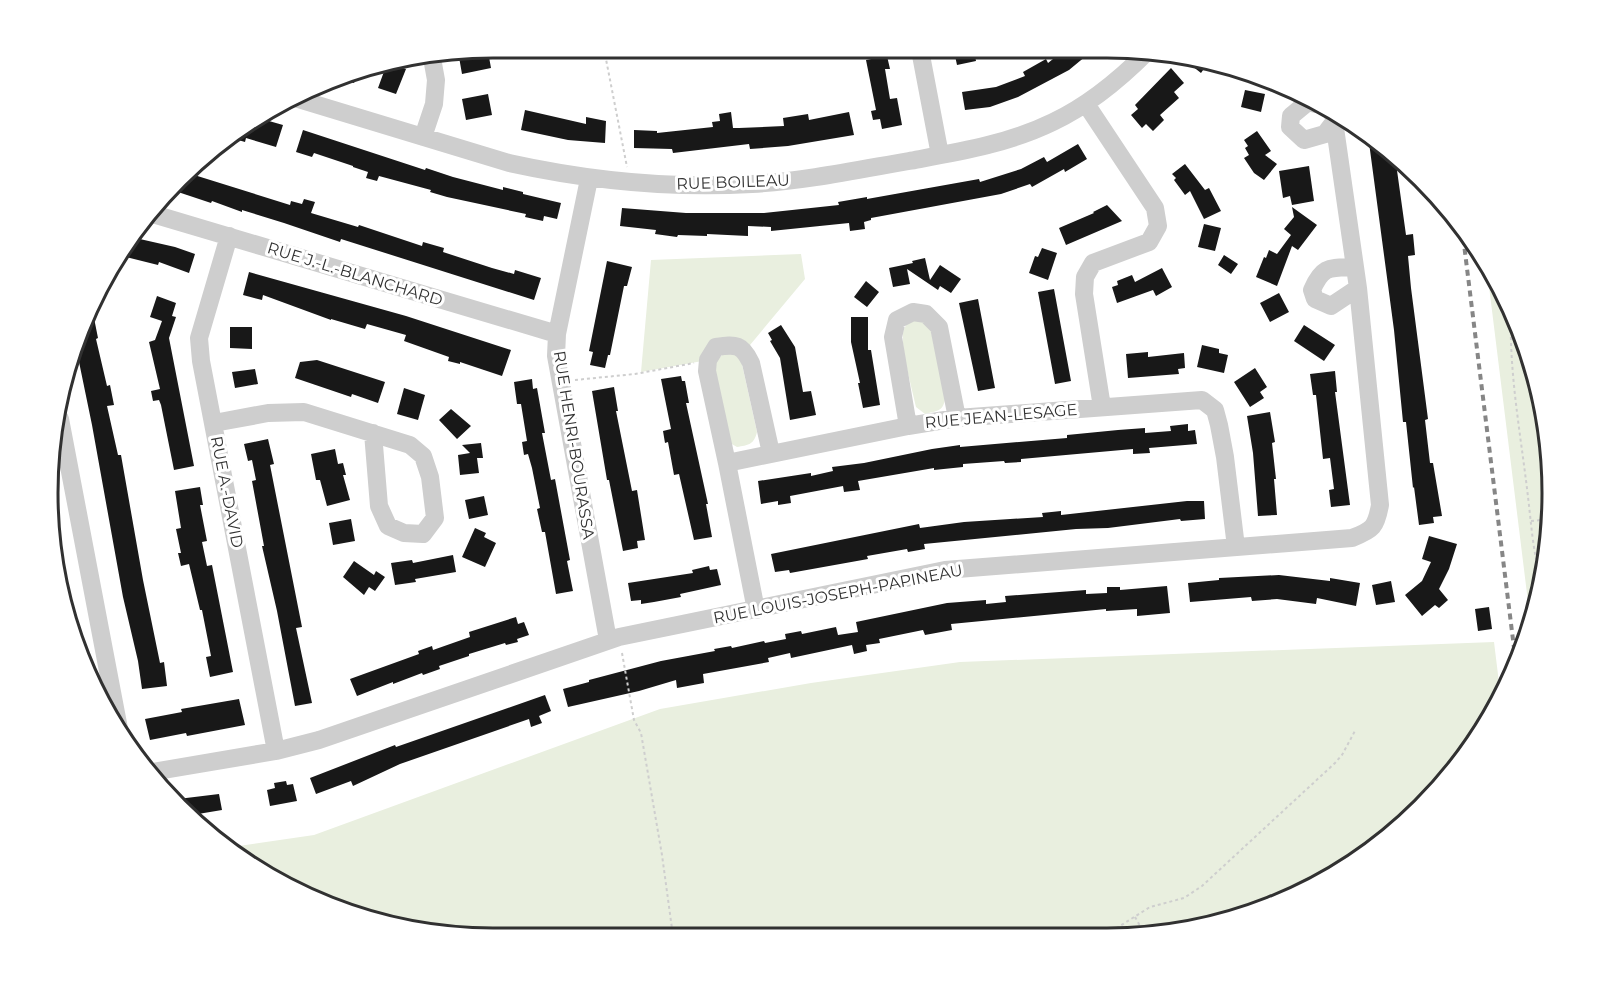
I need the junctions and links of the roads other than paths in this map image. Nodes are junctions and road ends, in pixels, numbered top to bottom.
1 (922, 58) edge
2 (1139, 59) edge
3 (433, 63) edge
4 (305, 101) edge
5 (1086, 104) junction
6 (1304, 106) edge
7 (1332, 122) edge
8 (1335, 124) edge
9 (423, 137) junction
10 (940, 155) junction
11 (589, 179) junction
12 (159, 216) edge
13 (229, 236) junction
14 (1355, 267) junction
15 (1358, 288) junction
16 (557, 334) junction
17 (1102, 407) junction
18 (957, 418) junction
19 (214, 423) junction
20 (908, 426) junction
21 (63, 433) edge
22 (373, 433) junction
23 (771, 453) junction
24 (727, 463) junction
25 (1236, 547) junction
26 (756, 610) junction
27 (614, 645) junction
28 (115, 707) edge
29 (276, 752) junction
30 (159, 771) edge

1 - 10 street
2 - 5 street, RUE BOILEAU
3 - 9 street
4 - 9 street, RUE BOILEAU
5 - 10 street, RUE BOILEAU
5 - 17 street
6 - 7 street, RUE LOUIS-JOSEPH-PAPINEAU
8 - 14 street, RUE LOUIS-JOSEPH-PAPINEAU
9 - 11 street, RUE BOILEAU
10 - 11 street, RUE BOILEAU
11 - 16 street, RUE HENRI-BOURASSA
12 - 13 street, RUE J.-L.-BLANCHARD
13 - 16 street, RUE J.-L.-BLANCHARD
13 - 19 street, RUE A.-DAVID
14 - 15 street, RUE LOUIS-JOSEPH-PAPINEAU
14 - 15 street
15 - 25 street, RUE LOUIS-JOSEPH-PAPINEAU
16 - 27 street, RUE HENRI-BOURASSA
17 - 18 street, RUE JEAN-LESAGE
17 - 25 street, RUE JEAN-LESAGE
18 - 20 street, RUE JEAN-LESAGE
18 - 20 street
19 - 22 street
19 - 29 street, RUE A.-DAVID
20 - 23 street, RUE JEAN-LESAGE
21 - 28 street
22 - 22 street
23 - 24 street, RUE JEAN-LESAGE
23 - 24 street
24 - 26 street
25 - 26 street, RUE LOUIS-JOSEPH-PAPINEAU
26 - 27 street, RUE LOUIS-JOSEPH-PAPINEAU
27 - 29 street, RUE LOUIS-JOSEPH-PAPINEAU
29 - 30 street, RUE LOUIS-JOSEPH-PAPINEAU

